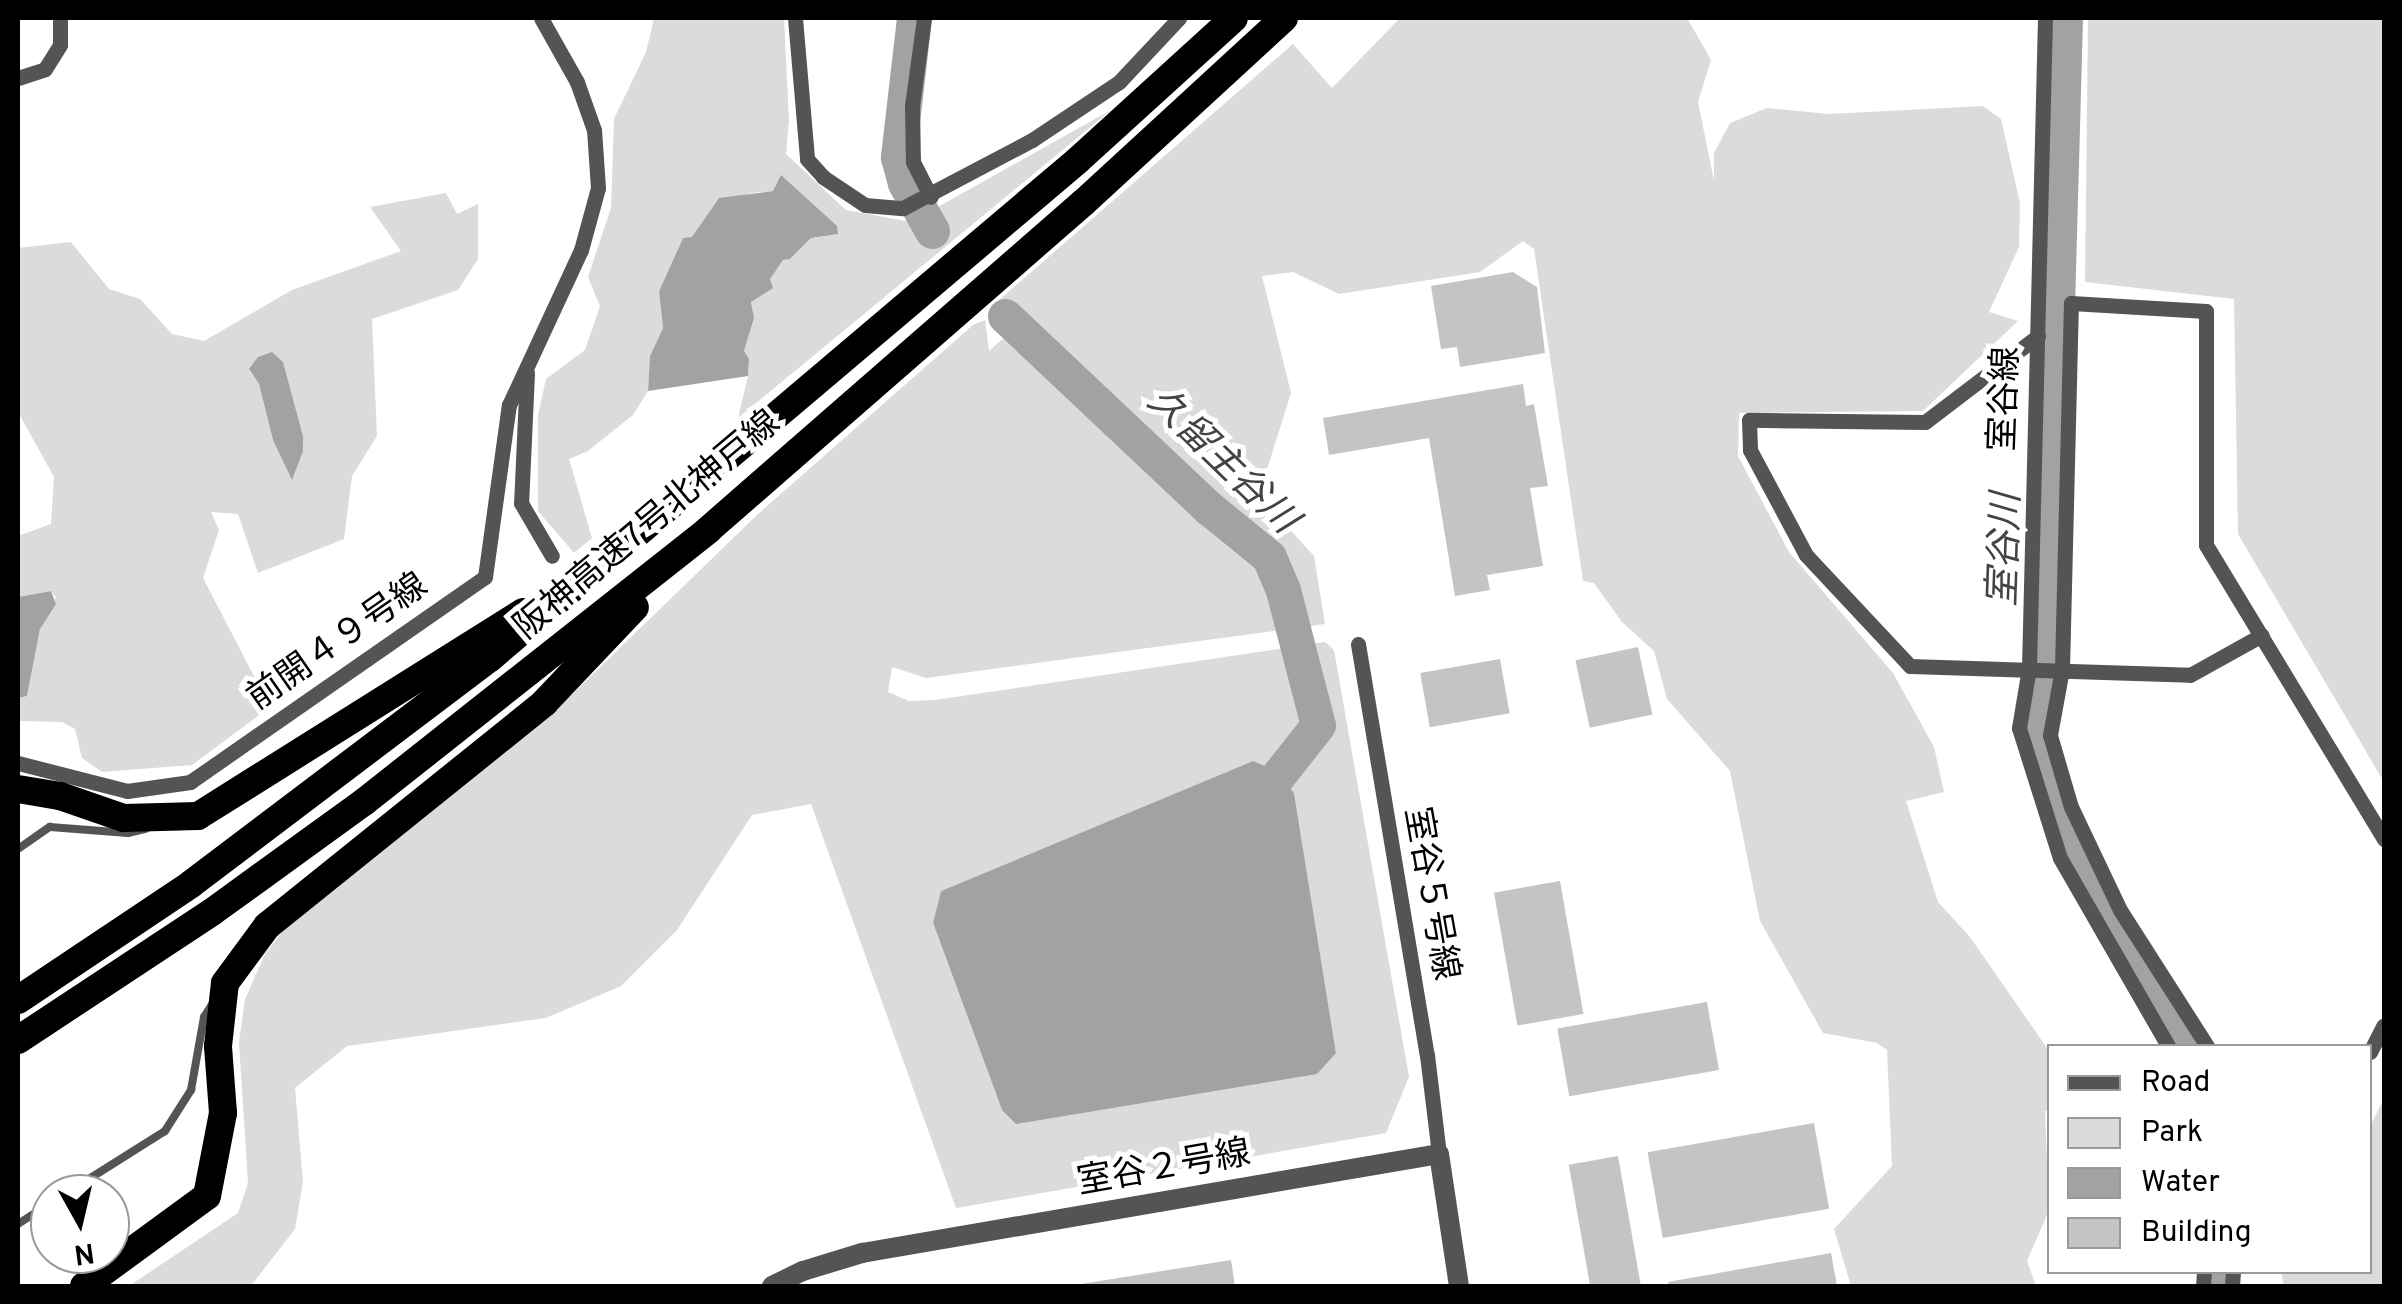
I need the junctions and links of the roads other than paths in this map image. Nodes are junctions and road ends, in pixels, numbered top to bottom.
1 (60, 18) edge
2 (542, 18) edge
3 (794, 18) edge
4 (924, 18) edge
5 (1179, 18) edge
6 (1234, 18) edge
7 (1284, 18) edge
8 (2045, 18) edge
9 (18, 78) edge
10 (920, 201) junction
11 (2038, 336) junction
12 (528, 364) junction
13 (708, 530) junction
14 (552, 556) dead end
15 (611, 556) junction
16 (2262, 635) junction
17 (1358, 644) dead end
18 (2029, 668) junction
19 (2062, 669) junction
20 (18, 764) edge
21 (18, 789) edge
22 (198, 816) junction
23 (2384, 839) edge
24 (18, 849) edge
25 (225, 983) junction
26 (18, 1000) edge
27 (2384, 1025) edge
28 (18, 1040) edge
29 (2167, 1044) edge
30 (2207, 1044) edge
31 (2372, 1048) edge
32 (1439, 1154) junction
33 (97, 1174) edge
34 (84, 1286) edge
35 (772, 1286) edge
36 (1459, 1286) edge

1 - 9 street
2 - 12 street, 前開４９号線
3 - 10 street
4 - 10 street
5 - 10 street
6 - 15 highway, 阪神高速7号北神戸線
7 - 13 highway, 阪神高速7号北神戸線
8 - 11 street, 室谷線
11 - 18 street, 室谷線
11 - 18 street
12 - 14 street
12 - 20 street, 前開４９号線
13 - 25 highway
13 - 28 highway, 阪神高速7号北神戸線
15 - 22 highway
15 - 26 highway, 阪神高速7号北神戸線
16 - 19 street
16 - 19 street
16 - 23 street
17 - 32 street, 室谷５号線
18 - 19 street
18 - 29 street, 室谷線
19 - 30 street
21 - 22 highway
22 - 24 lane
25 - 33 lane
25 - 34 highway
27 - 31 street
32 - 35 street, 室谷２号線
32 - 36 street

